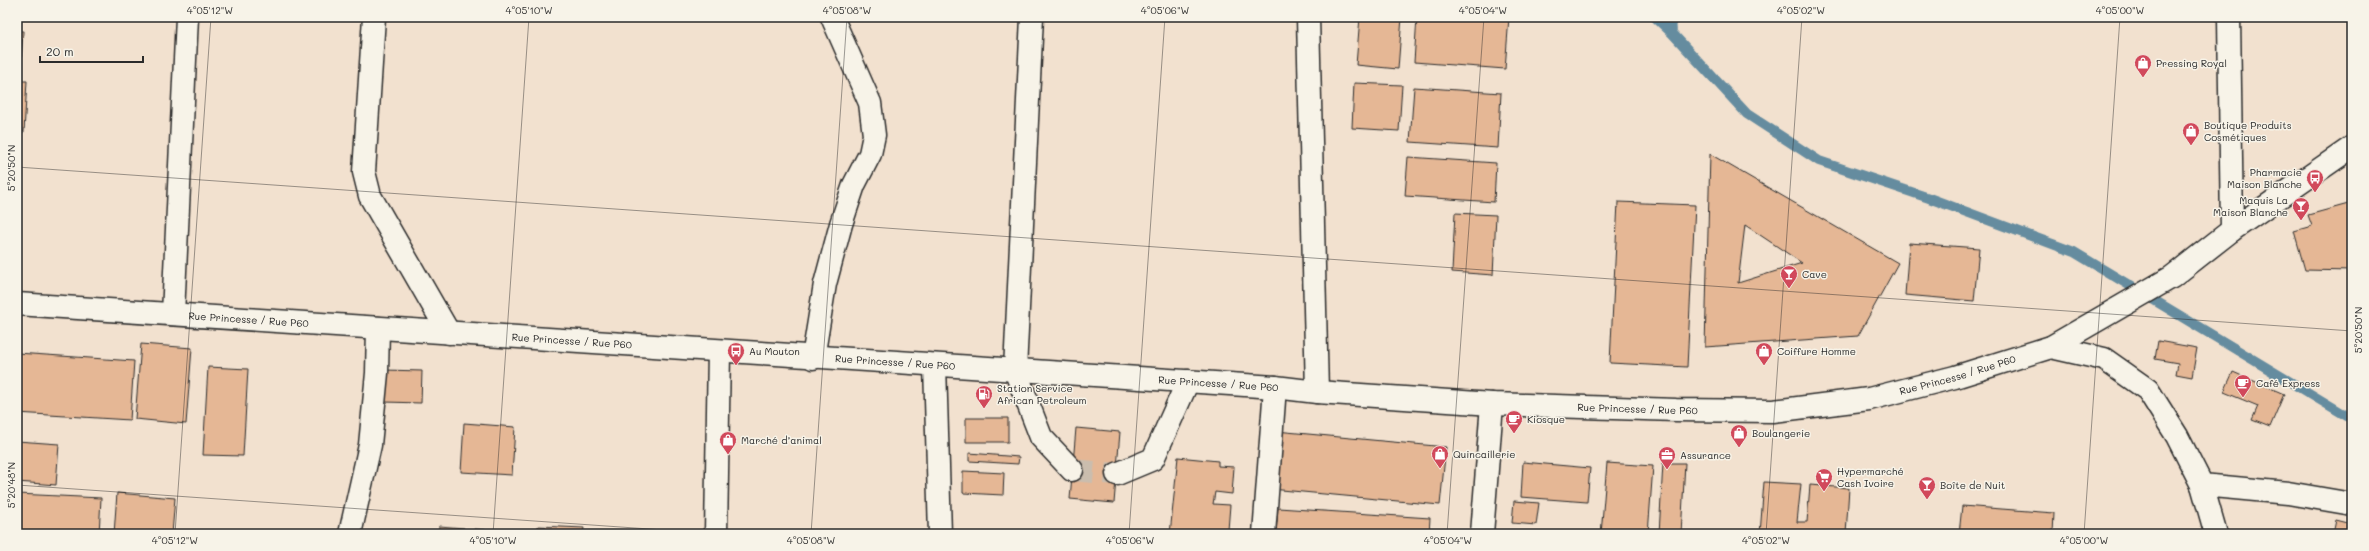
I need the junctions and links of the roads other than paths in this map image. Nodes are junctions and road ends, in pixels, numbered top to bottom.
1 (187, 17) edge
2 (374, 17) edge
3 (832, 17) edge
4 (1032, 17) edge
5 (1308, 17) edge
6 (2229, 17) edge
7 (2352, 147) edge
8 (2232, 230) junction
9 (17, 304) edge
10 (173, 314) junction
11 (378, 328) junction
12 (449, 333) junction
13 (2051, 347) junction
14 (719, 351) junction
15 (813, 358) junction
16 (935, 365) junction
17 (1015, 370) junction
18 (1188, 381) junction
19 (1275, 387) junction
20 (1317, 392) junction
21 (1492, 404) junction
22 (1072, 470) tunnel mouth
23 (1117, 474) tunnel mouth
24 (2202, 485) junction
25 (2352, 504) edge
26 (350, 534) edge
27 (716, 534) edge
28 (940, 534) edge
29 (1264, 534) edge
30 (1482, 534) edge
31 (2216, 534) edge

1 - 10 street
2 - 12 street
3 - 15 street
4 - 17 street
5 - 20 street
6 - 8 street
7 - 8 street, Rue Princesse / Rue P60
8 - 13 street, Rue Princesse / Rue P60
9 - 10 street, Rue Princesse / Rue P60
10 - 11 street, Rue Princesse / Rue P60
11 - 12 street, Rue Princesse / Rue P60
11 - 26 street
12 - 14 street, Rue Princesse / Rue P60
13 - 21 street, Rue Princesse / Rue P60
13 - 24 street
14 - 15 street, Rue Princesse / Rue P60
14 - 27 street
15 - 16 street, Rue Princesse / Rue P60
16 - 17 street, Rue Princesse / Rue P60
16 - 28 street
17 - 18 street, Rue Princesse / Rue P60
17 - 22 street
18 - 19 street, Rue Princesse / Rue P60
18 - 23 street
19 - 20 street, Rue Princesse / Rue P60
19 - 29 street
20 - 21 street, Rue Princesse / Rue P60
21 - 30 street
24 - 25 street
24 - 31 street

